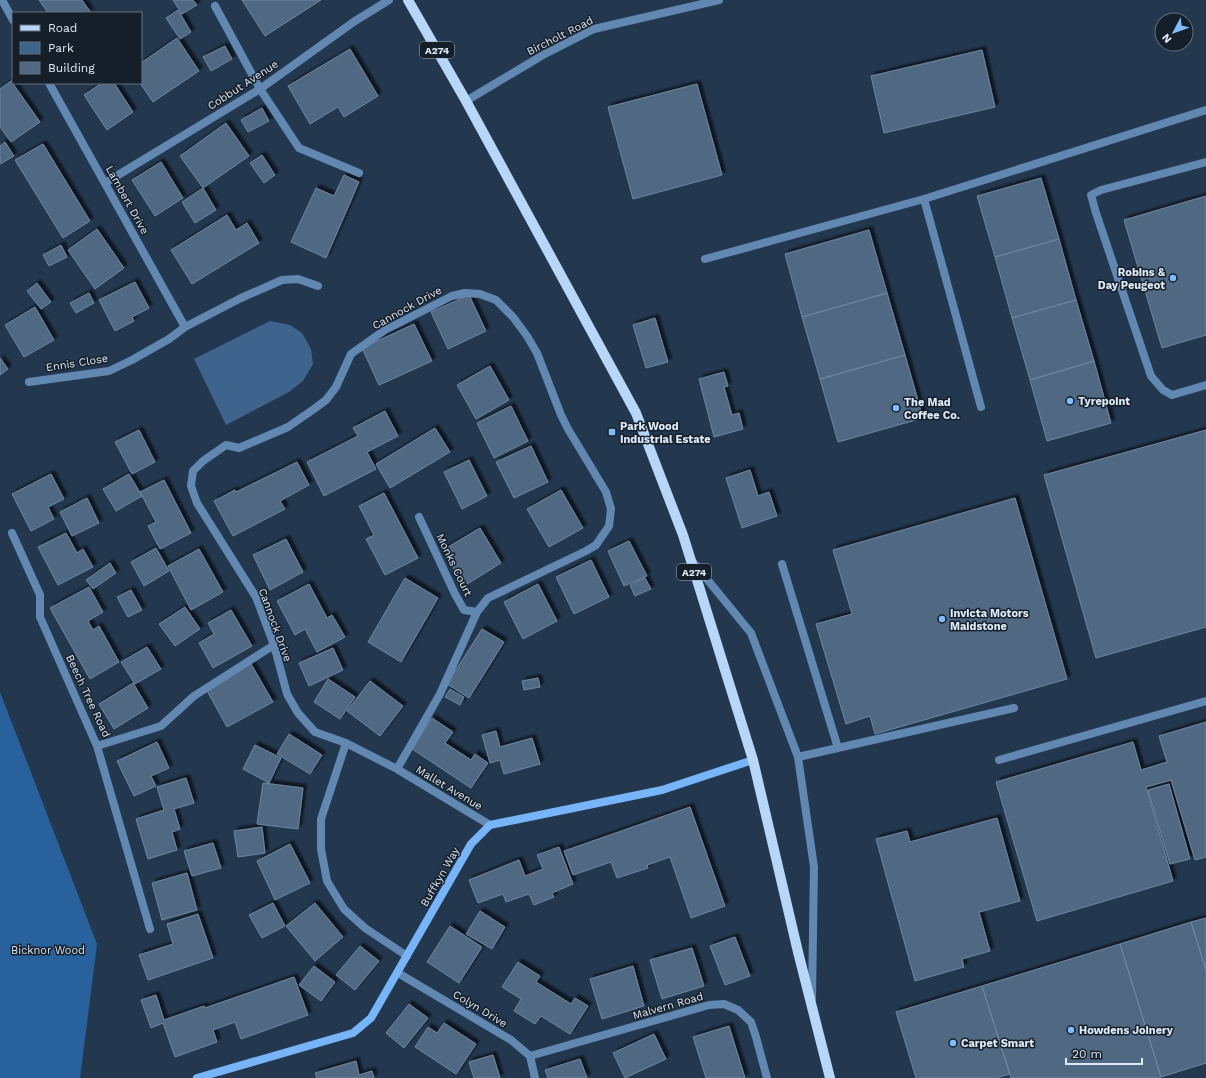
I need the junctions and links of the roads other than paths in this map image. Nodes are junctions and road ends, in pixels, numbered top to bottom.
1 (2, 0) edge
2 (389, 0) edge
3 (408, 0) edge
4 (719, 0) edge
5 (215, 6) dead end
6 (12, 18) edge
7 (49, 84) edge
8 (260, 89) junction
9 (466, 101) junction
10 (1206, 110) edge
11 (1206, 162) edge
12 (359, 173) dead end
13 (105, 182) junction
14 (924, 199) junction
15 (705, 259) dead end
16 (318, 286) dead end
17 (185, 327) junction
18 (29, 382) dead end
19 (1206, 385) edge
20 (980, 407) dead end
21 (419, 518) dead end
22 (12, 532) dead end
23 (690, 559) junction
24 (782, 564) dead end
25 (477, 612) junction
26 (274, 645) junction
27 (1206, 701) edge
28 (1014, 708) dead end
29 (346, 743) junction
30 (97, 746) junction
31 (838, 748) junction
32 (798, 757) junction
33 (753, 760) junction
34 (999, 760) dead end
35 (396, 769) junction
36 (490, 825) junction
37 (150, 929) dead end
38 (407, 956) junction
39 (398, 973) junction
40 (812, 1007) junction
41 (530, 1056) junction
42 (197, 1078) edge
43 (535, 1078) edge
44 (767, 1078) edge
45 (830, 1078) edge

1 - 6 street
2 - 8 street, Cobbut Avenue
3 - 9 main road, A274
4 - 9 street, Bircholt Road
5 - 8 street
7 - 13 street, Lambert Drive
8 - 12 street
8 - 13 street, Cobbut Avenue
9 - 23 main road, A274
10 - 14 street
11 - 19 street
13 - 17 street, Lambert Drive
14 - 15 street
14 - 20 street
16 - 17 street, Ennis Close
17 - 18 street, Ennis Close
21 - 25 street, Monks Court
22 - 30 street, Beech Tree Road
23 - 32 street
23 - 33 main road, A274
24 - 31 street
25 - 26 street, Cannock Drive
25 - 35 street, Cannock Drive
26 - 29 street, Cannock Drive
26 - 30 street, Beech Tree Road
27 - 34 street
28 - 31 street
29 - 35 street, Cannock Drive
29 - 38 street
30 - 37 street
31 - 32 street
32 - 40 street
33 - 36 street
33 - 40 main road, A274
35 - 36 street, Mallet Avenue
36 - 38 street, Buffkyn Way
38 - 39 street, Buffkyn Way
39 - 41 street, Colyn Drive
39 - 42 street, Buffkyn Way
40 - 45 main road, A274
41 - 43 street
41 - 44 street, Malvern Road

